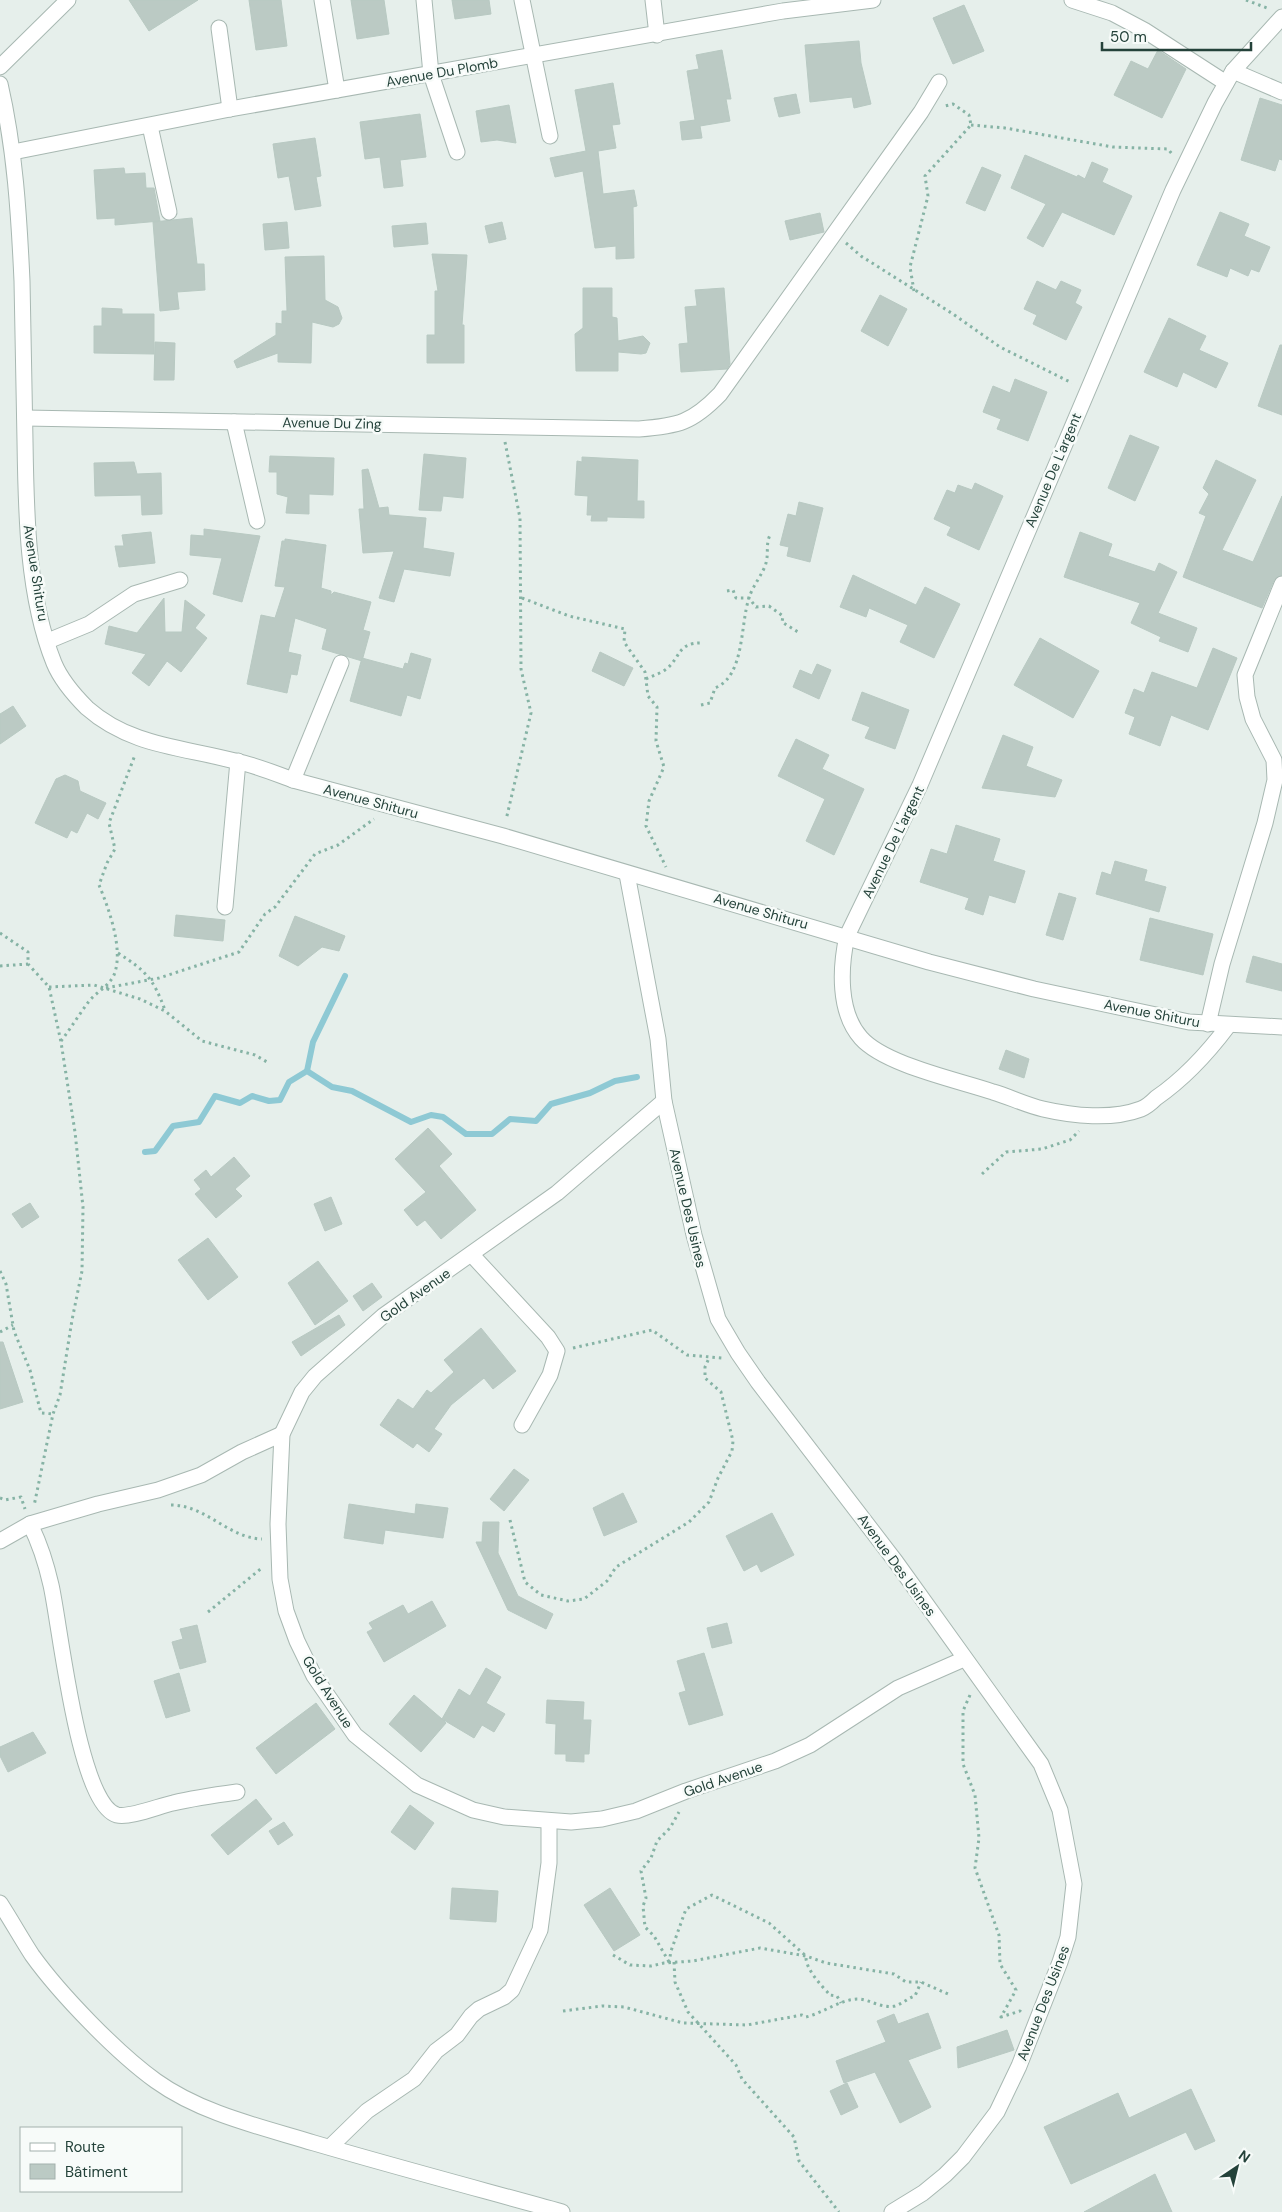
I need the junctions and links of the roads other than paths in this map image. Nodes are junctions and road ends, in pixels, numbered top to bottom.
1 (68, 0) edge
2 (322, 0) edge
3 (424, 0) edge
4 (522, 0) edge
5 (653, 0) edge
6 (873, 0) edge
7 (1072, 0) edge
8 (1278, 14) edge
9 (220, 28) dead end
10 (657, 35) junction
11 (532, 56) junction
12 (0, 67) edge
13 (431, 74) junction
14 (1230, 77) junction
15 (939, 82) dead end
16 (0, 84) edge
17 (336, 90) junction
18 (1282, 92) edge
19 (230, 109) junction
20 (150, 126) junction
21 (550, 136) dead end
22 (13, 152) junction
23 (457, 152) dead end
24 (169, 212) dead end
25 (25, 418) junction
26 (234, 422) junction
27 (257, 521) dead end
28 (180, 580) dead end
29 (1282, 584) edge
30 (48, 641) junction
31 (341, 663) dead end
32 (238, 761) junction
33 (293, 780) junction
34 (627, 874) junction
35 (225, 906) dead end
36 (847, 936) junction
37 (1208, 1024) junction
38 (1228, 1026) junction
39 (1282, 1027) edge
40 (664, 1100) junction
41 (472, 1255) junction
42 (522, 1425) dead end
43 (282, 1434) junction
44 (30, 1524) junction
45 (0, 1541) edge
46 (964, 1659) junction
47 (237, 1792) dead end
48 (550, 1822) junction
49 (0, 1903) edge
50 (330, 2147) junction
51 (562, 2212) edge
52 (892, 2212) edge

1 - 12 street
2 - 17 street
3 - 13 street
4 - 11 street
5 - 10 street
6 - 10 street, Avenue Du Plomb
7 - 14 street
8 - 14 street, Avenue De L'argent
9 - 19 street
10 - 11 street, Avenue Du Plomb
11 - 13 street, Avenue Du Plomb
11 - 21 street
13 - 17 street, Avenue Du Plomb
13 - 23 street
14 - 18 street
14 - 36 street, Avenue De L'argent
15 - 26 street, Avenue Du Zing
16 - 22 street, Avenue Shituru
17 - 19 street, Avenue Du Plomb
19 - 20 street, Avenue Du Plomb
20 - 22 street, Avenue Du Plomb
20 - 24 street
22 - 25 street, Avenue Shituru
25 - 26 street, Avenue Du Zing
25 - 30 street, Avenue Shituru
26 - 27 street
28 - 30 street
29 - 37 street
30 - 32 street, Avenue Shituru
31 - 33 street
32 - 33 street, Avenue Shituru
32 - 35 street
33 - 34 street, Avenue Shituru
34 - 36 street, Avenue Shituru
34 - 40 street, Avenue Des Usines
36 - 37 street, Avenue Shituru
36 - 38 street, Avenue De L'argent
37 - 38 street, Avenue Shituru
38 - 39 street, Avenue Shituru
40 - 41 street, Gold Avenue
40 - 46 street, Avenue Des Usines
41 - 42 street
41 - 43 street, Gold Avenue
43 - 44 street
43 - 48 street, Gold Avenue
44 - 45 street
44 - 47 street
46 - 48 street, Gold Avenue
46 - 52 street, Avenue Des Usines
48 - 50 street
49 - 50 street
50 - 51 street

